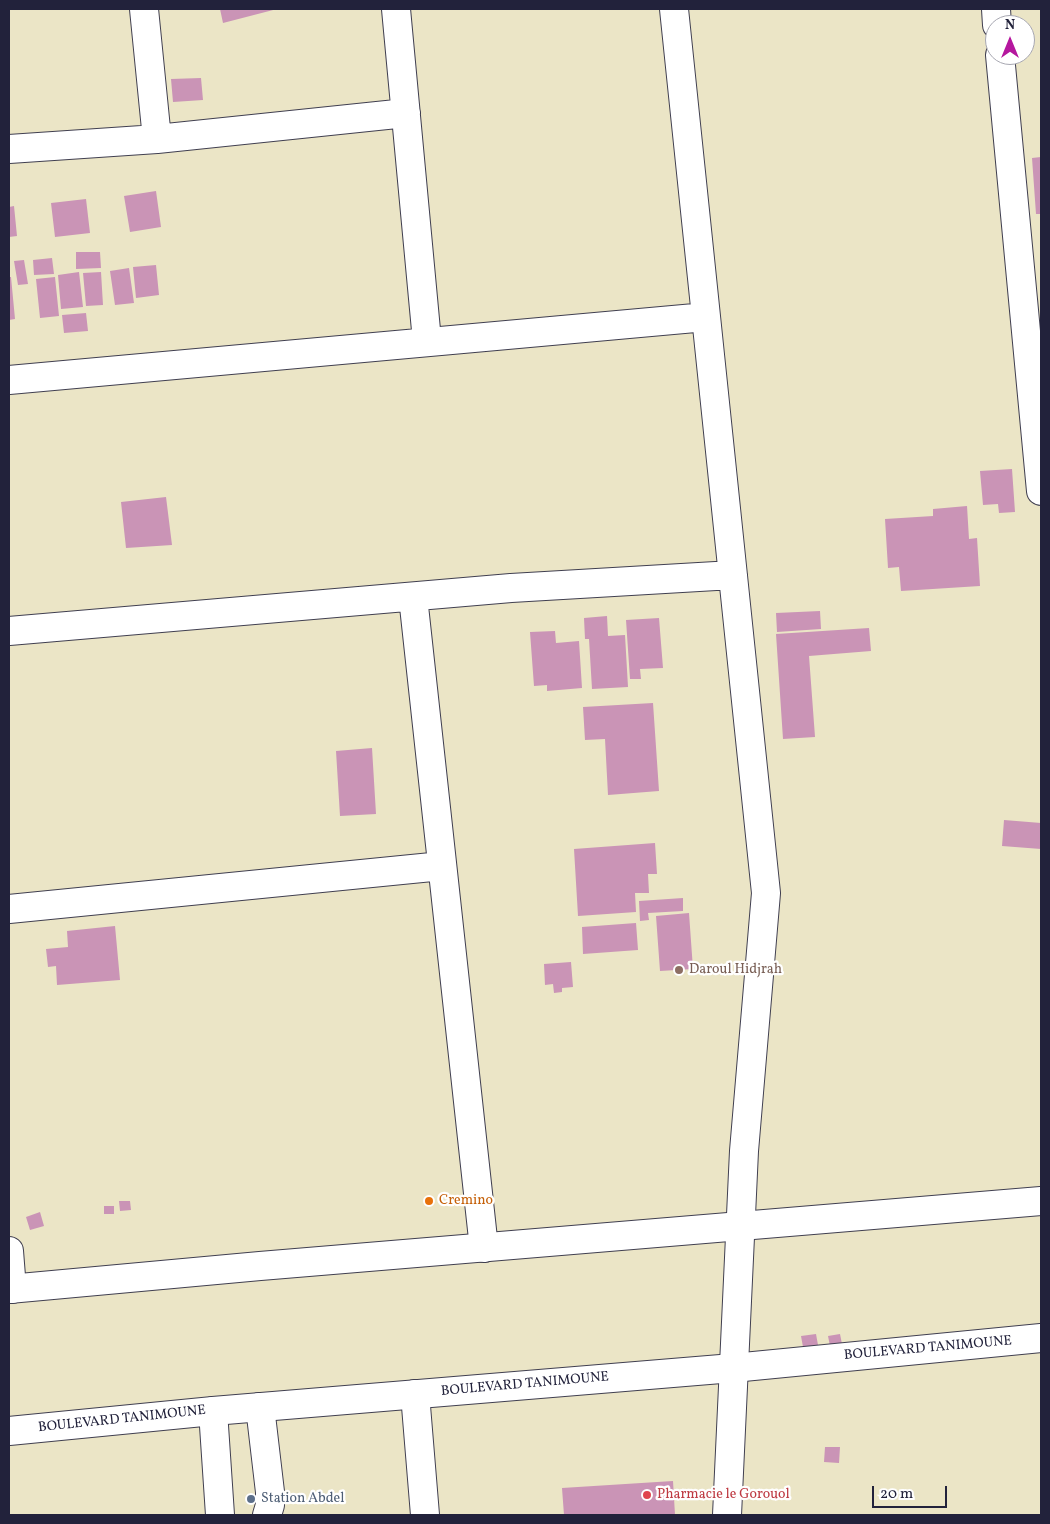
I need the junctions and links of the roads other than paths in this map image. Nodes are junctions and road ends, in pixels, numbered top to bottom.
1 (144, 9) edge
2 (396, 9) edge
3 (674, 9) edge
4 (1001, 65) edge
5 (406, 113) junction
6 (156, 139) junction
7 (9, 149) edge
8 (706, 317) junction
9 (427, 341) junction
10 (9, 380) edge
11 (1041, 491) edge
12 (733, 575) junction
13 (413, 597) junction
14 (9, 632) edge
15 (442, 866) junction
16 (9, 909) edge
17 (1041, 1201) edge
18 (740, 1227) junction
19 (484, 1248) junction
20 (9, 1251) edge
21 (10, 1289) edge
22 (1041, 1338) edge
23 (733, 1368) junction
24 (415, 1394) junction
25 (260, 1407) junction
26 (213, 1411) junction
27 (9, 1431) edge
28 (220, 1515) edge
29 (267, 1515) edge
30 (425, 1515) edge
31 (726, 1515) edge

1 - 6 street
2 - 5 street
3 - 8 street
4 - 11 street
5 - 6 street
5 - 9 street
6 - 7 street
8 - 9 street
8 - 12 street
9 - 10 street
12 - 13 street
12 - 18 street
13 - 14 street
13 - 15 street
15 - 16 street
15 - 19 street
17 - 18 street
18 - 19 street
18 - 23 street
19 - 21 street
20 - 21 street
22 - 23 street, BOULEVARD TANIMOUNE
23 - 24 street, BOULEVARD TANIMOUNE
23 - 31 street
24 - 25 street, BOULEVARD TANIMOUNE
24 - 30 street
25 - 26 street, BOULEVARD TANIMOUNE
25 - 29 street
26 - 27 street, BOULEVARD TANIMOUNE
26 - 28 street

